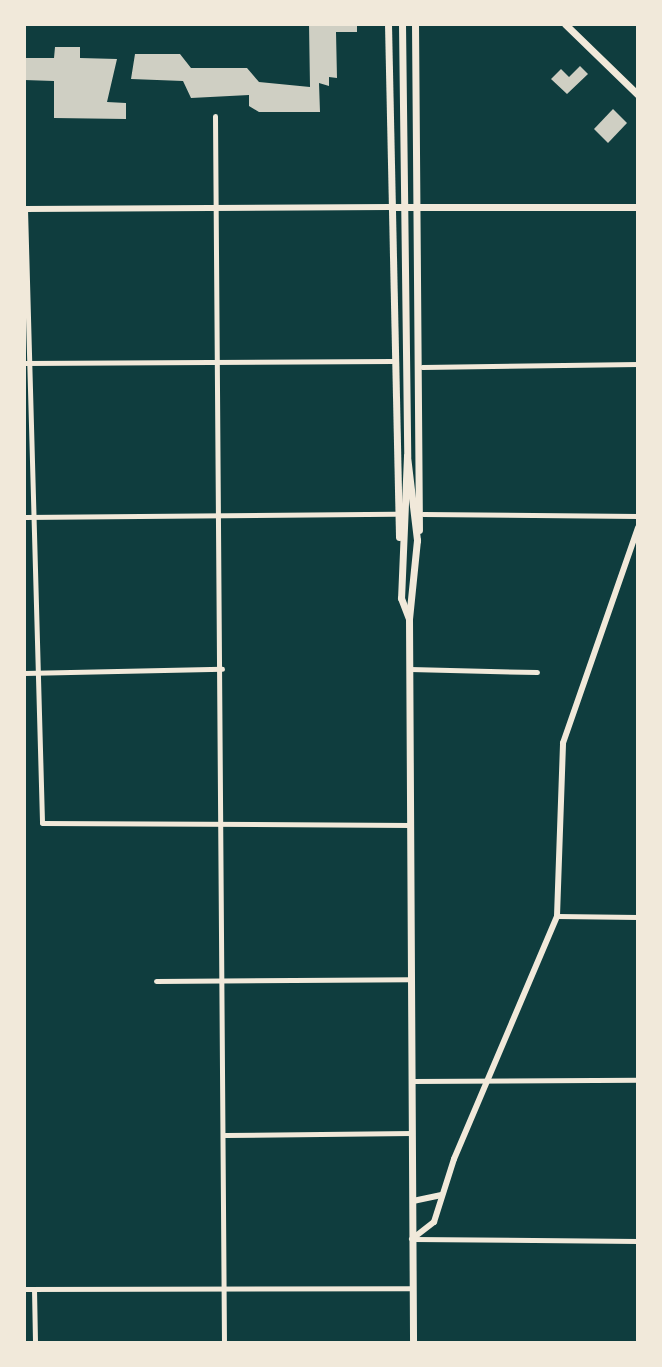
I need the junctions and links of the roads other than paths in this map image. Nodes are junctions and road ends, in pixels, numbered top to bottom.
1 (388, 24) edge
2 (402, 24) edge
3 (415, 24) edge
4 (565, 24) edge
5 (638, 95) edge
6 (215, 116) dead end
7 (392, 207) junction
8 (417, 207) junction
9 (638, 207) edge
10 (24, 209) edge
11 (215, 209) junction
12 (392, 361) junction
13 (26, 363) edge
14 (216, 363) junction
15 (638, 364) edge
16 (422, 367) junction
17 (407, 456) junction
18 (395, 514) junction
19 (423, 514) junction
20 (638, 516) edge
21 (24, 517) edge
22 (34, 517) junction
23 (218, 517) junction
24 (638, 528) edge
25 (417, 540) junction
26 (401, 541) junction
27 (409, 619) junction
28 (222, 669) junction
29 (410, 669) junction
30 (537, 672) dead end
31 (24, 673) edge
32 (35, 673) junction
33 (223, 824) junction
34 (412, 825) junction
35 (557, 916) junction
36 (638, 917) edge
37 (224, 977) junction
38 (412, 979) junction
39 (156, 981) dead end
40 (638, 1080) edge
41 (412, 1081) junction
42 (488, 1081) junction
43 (413, 1133) junction
44 (225, 1135) junction
45 (441, 1195) junction
46 (413, 1201) junction
47 (412, 1239) junction
48 (638, 1241) edge
49 (413, 1288) junction
50 (24, 1289) edge
51 (34, 1289) junction
52 (224, 1289) junction
53 (35, 1343) edge
54 (224, 1343) edge
55 (413, 1343) edge

1 - 7 main road
2 - 17 main road
3 - 8 main road
4 - 5 main road
6 - 11 street
7 - 8 main road
7 - 11 street
7 - 12 main road
8 - 9 main road
8 - 16 main road
10 - 11 street
10 - 13 street
11 - 14 street
12 - 14 street
12 - 18 main road
13 - 14 street
13 - 22 street
14 - 23 street
15 - 16 street
16 - 19 main road
17 - 25 main road
17 - 26 main road
18 - 23 street
18 - 26 main road
19 - 20 street
19 - 25 main road
21 - 22 street
22 - 23 street
22 - 32 street
23 - 28 street
24 - 35 street
25 - 27 main road
26 - 27 main road
27 - 29 main road
28 - 32 street
28 - 33 street
29 - 30 street
29 - 34 main road
31 - 32 street
32 - 33 street
33 - 34 street
33 - 37 street
34 - 38 main road
35 - 36 street
35 - 42 street
37 - 38 street
37 - 39 street
37 - 44 street
38 - 41 main road
40 - 42 street
41 - 42 street
41 - 43 main road
42 - 45 street
43 - 44 street
43 - 46 main road
44 - 52 street
45 - 46 street
45 - 47 street
46 - 47 main road
47 - 48 street
47 - 49 main road
49 - 52 street
49 - 55 main road
50 - 51 street
51 - 52 street
51 - 53 street
52 - 54 street

